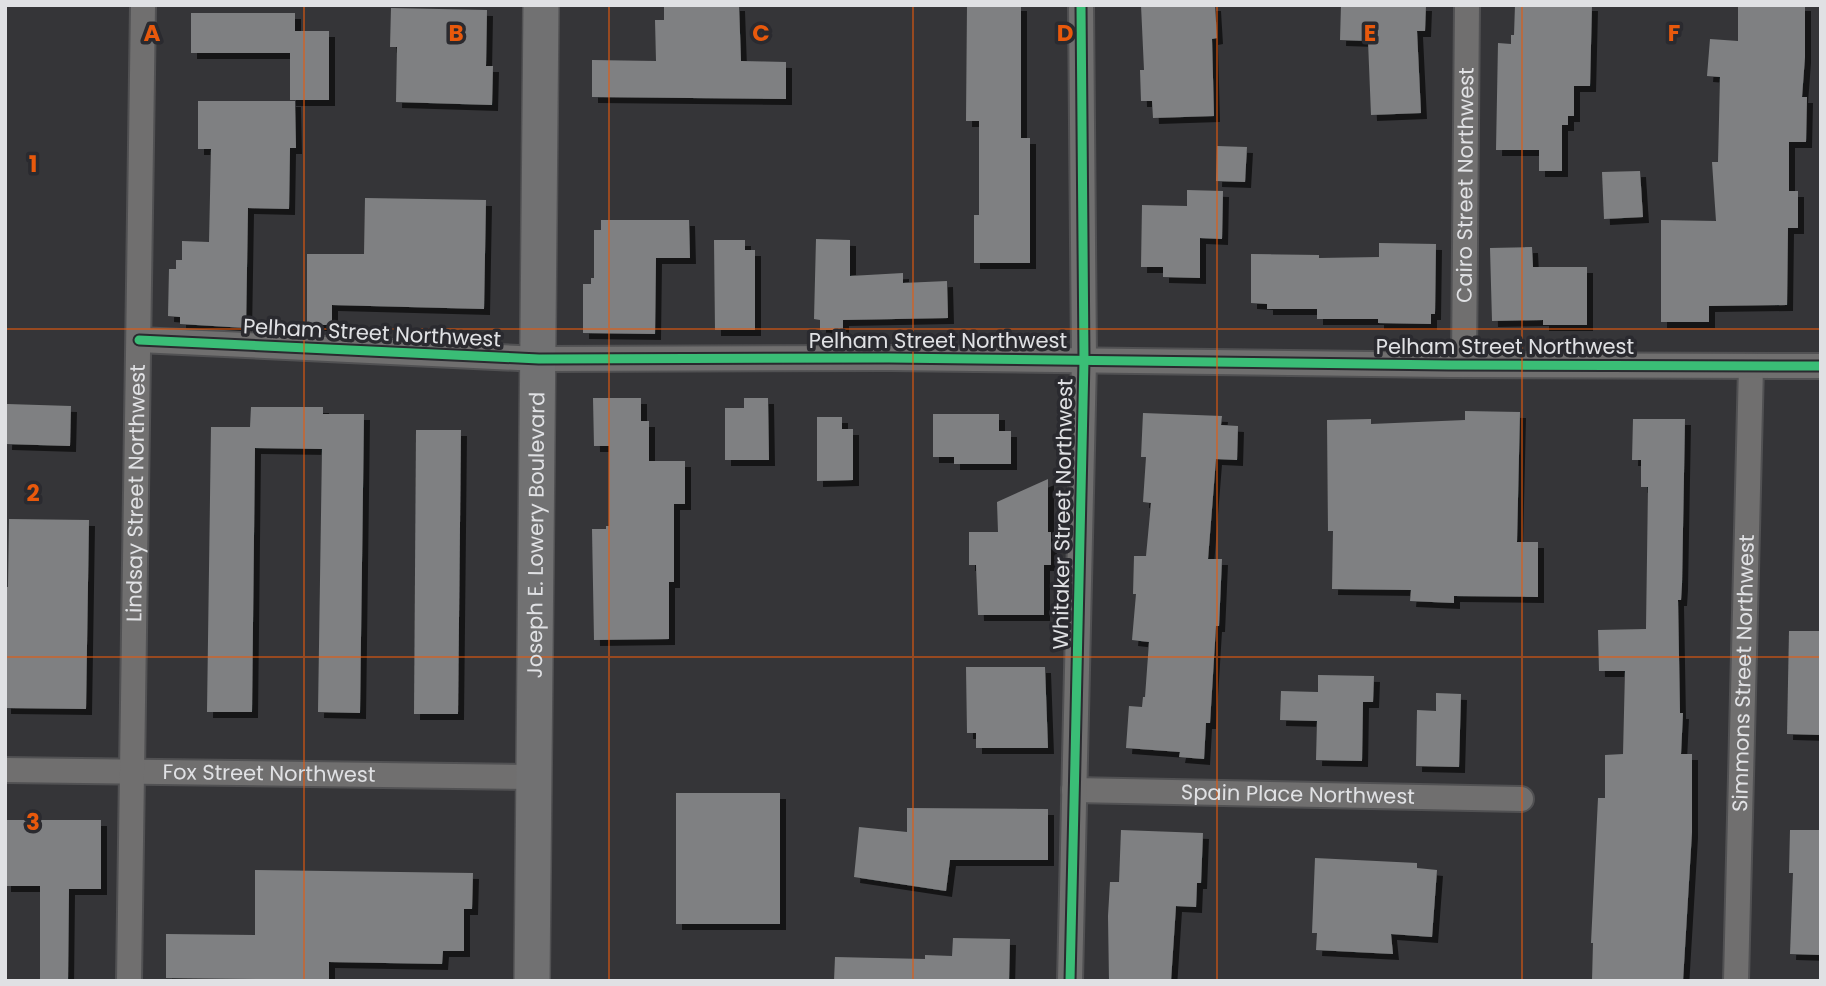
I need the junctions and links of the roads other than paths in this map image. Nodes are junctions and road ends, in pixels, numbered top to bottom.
1 (143, 5) edge
2 (541, 5) edge
3 (1081, 5) edge
4 (1467, 5) edge
5 (139, 340) junction
6 (539, 359) junction
7 (1084, 360) junction
8 (1464, 365) junction
9 (1751, 366) junction
10 (1821, 366) edge
11 (5, 770) edge
12 (131, 772) junction
13 (534, 777) junction
14 (1074, 790) junction
15 (1521, 799) dead end
16 (130, 981) edge
17 (532, 981) edge
18 (1070, 981) edge
19 (1737, 981) edge

1 - 5 street, Lindsay Street Northwest
2 - 6 main road, Joseph E. Lowery Boulevard
3 - 7 street, Whitaker Street Northwest
4 - 8 street, Cairo Street Northwest
5 - 6 street, Pelham Street Northwest
5 - 12 street, Lindsay Street Northwest
6 - 7 street, Pelham Street Northwest
6 - 13 main road, Joseph E. Lowery Boulevard
7 - 8 street, Pelham Street Northwest
7 - 14 street, Whitaker Street Northwest
8 - 9 street, Pelham Street Northwest
9 - 10 street, Pelham Street Northwest
9 - 19 street, Simmons Street Northwest
11 - 12 street, Fox Street Northwest
12 - 13 street, Fox Street Northwest
12 - 16 street, Lindsay Street Northwest
13 - 17 main road, Joseph E. Lowery Boulevard
14 - 15 street, Spain Place Northwest
14 - 18 street, Whitaker Street Northwest

